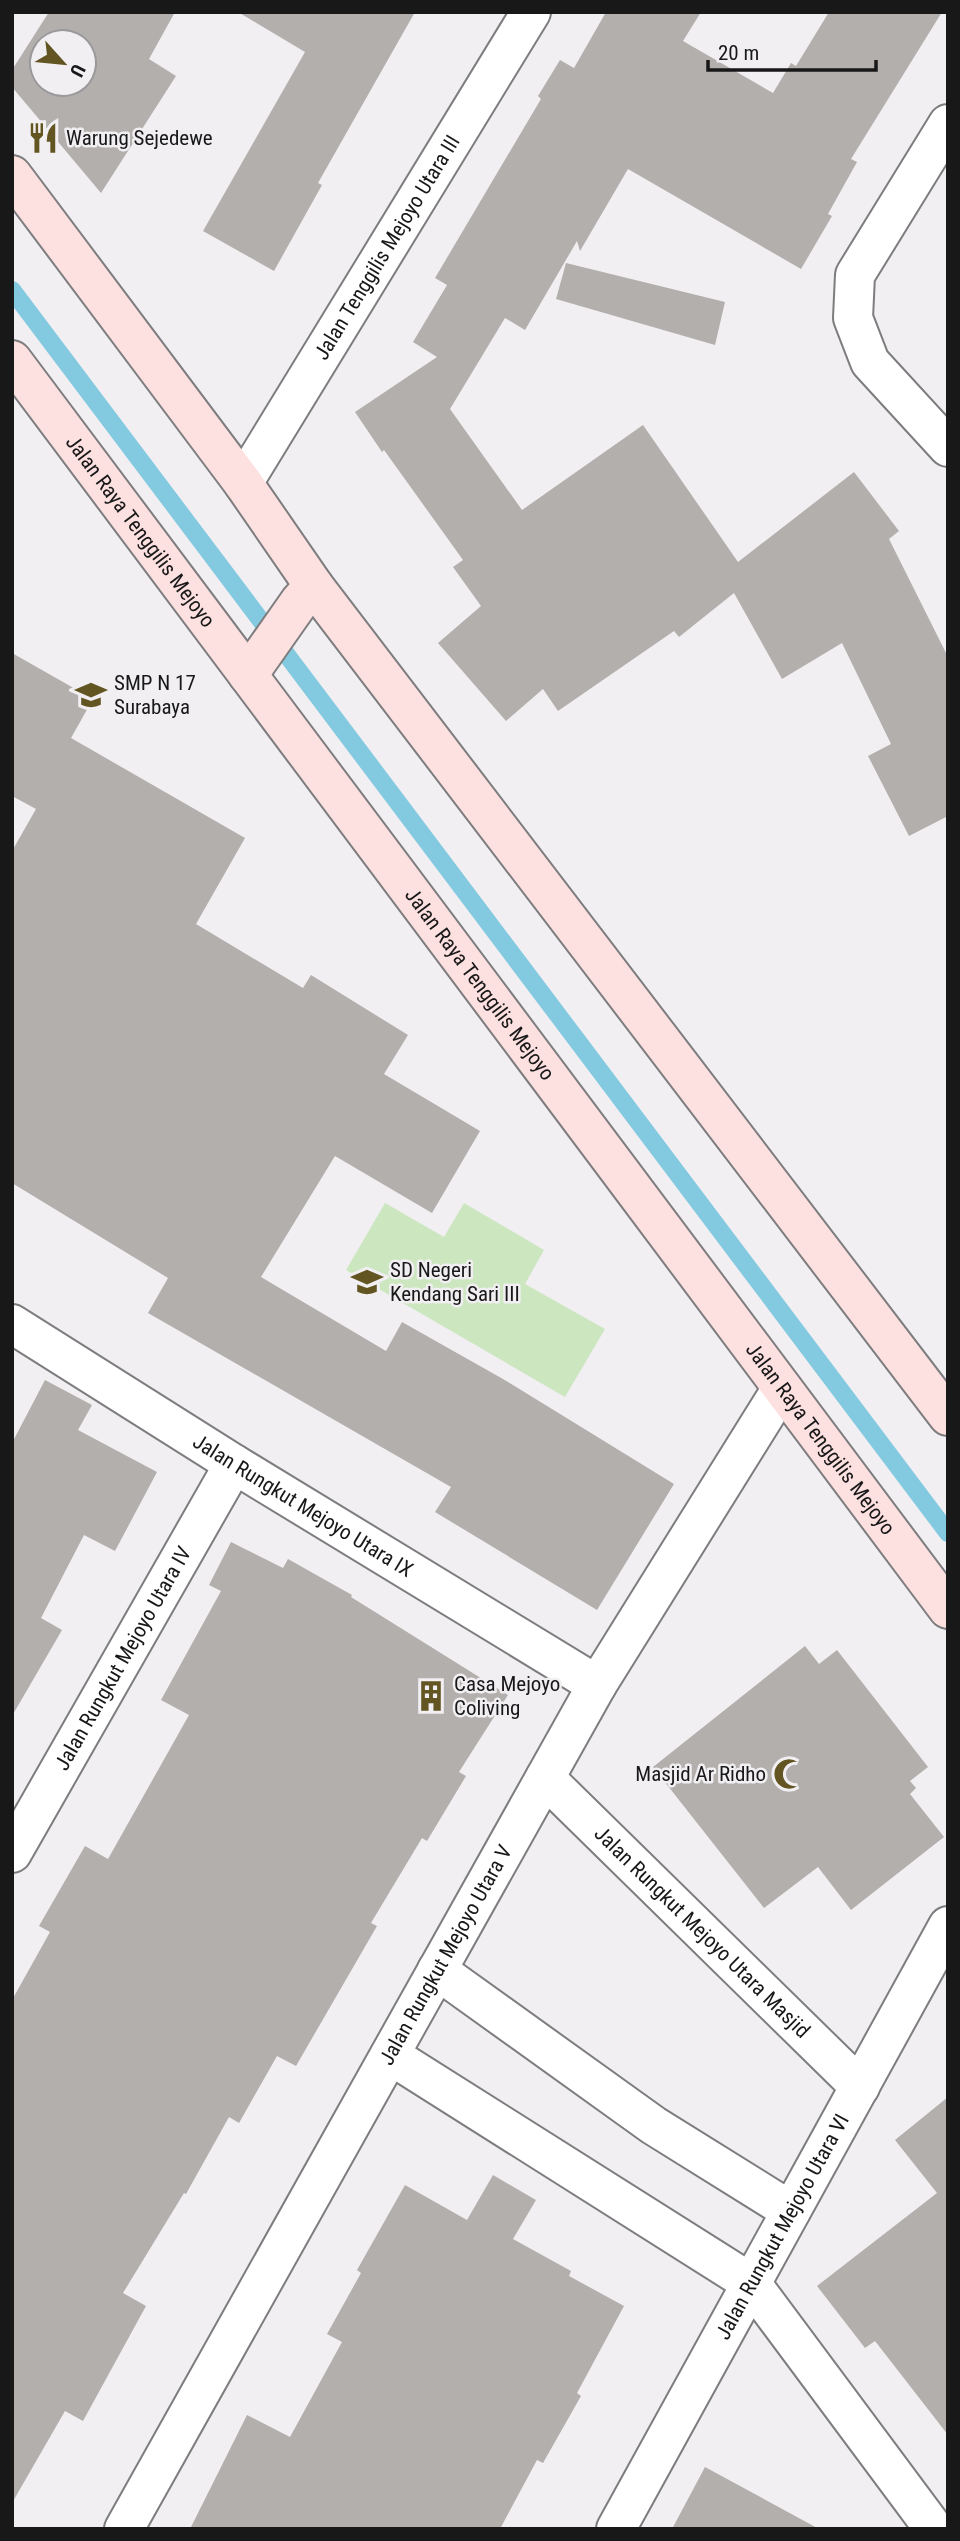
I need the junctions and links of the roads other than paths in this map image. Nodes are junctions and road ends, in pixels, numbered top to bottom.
1 (531, 12) edge
2 (948, 124) edge
3 (12, 175) edge
4 (12, 360) edge
5 (948, 447) edge
6 (243, 483) junction
7 (307, 593) junction
8 (254, 668) junction
9 (12, 1324) edge
10 (782, 1388) junction
11 (948, 1416) edge
12 (234, 1464) junction
13 (948, 1609) edge
14 (597, 1685) junction
15 (545, 1778) junction
16 (12, 1853) edge
17 (948, 1926) edge
18 (437, 1970) junction
19 (390, 2055) junction
20 (860, 2087) junction
21 (791, 2211) junction
22 (751, 2283) junction
23 (124, 2529) edge
24 (616, 2529) edge
25 (934, 2529) edge

1 - 6 street, Jalan Tenggilis Mejoyo Utara III
2 - 5 street
3 - 6 street
4 - 8 street, Jalan Raya Tenggilis Mejoyo
6 - 7 street
7 - 8 street
7 - 11 street
8 - 10 street, Jalan Raya Tenggilis Mejoyo
9 - 12 street, Jalan Rungkut Mejoyo Utara IX
10 - 13 street, Jalan Raya Tenggilis Mejoyo
10 - 14 street, Jalan Rungkut Mejoyo Utara V
12 - 14 street, Jalan Rungkut Mejoyo Utara IX
12 - 16 street, Jalan Rungkut Mejoyo Utara IV
14 - 15 street, Jalan Rungkut Mejoyo Utara V
15 - 18 street, Jalan Rungkut Mejoyo Utara V
15 - 20 street, Jalan Rungkut Mejoyo Utara Masjid
17 - 20 street, Jalan Rungkut Mejoyo Utara VI
18 - 19 street, Jalan Rungkut Mejoyo Utara V
18 - 21 street
19 - 22 street
19 - 23 street, Jalan Rungkut Mejoyo Utara V
20 - 21 street, Jalan Rungkut Mejoyo Utara VI
21 - 22 street, Jalan Rungkut Mejoyo Utara VI
22 - 24 street, Jalan Rungkut Mejoyo Utara VI
22 - 25 street

